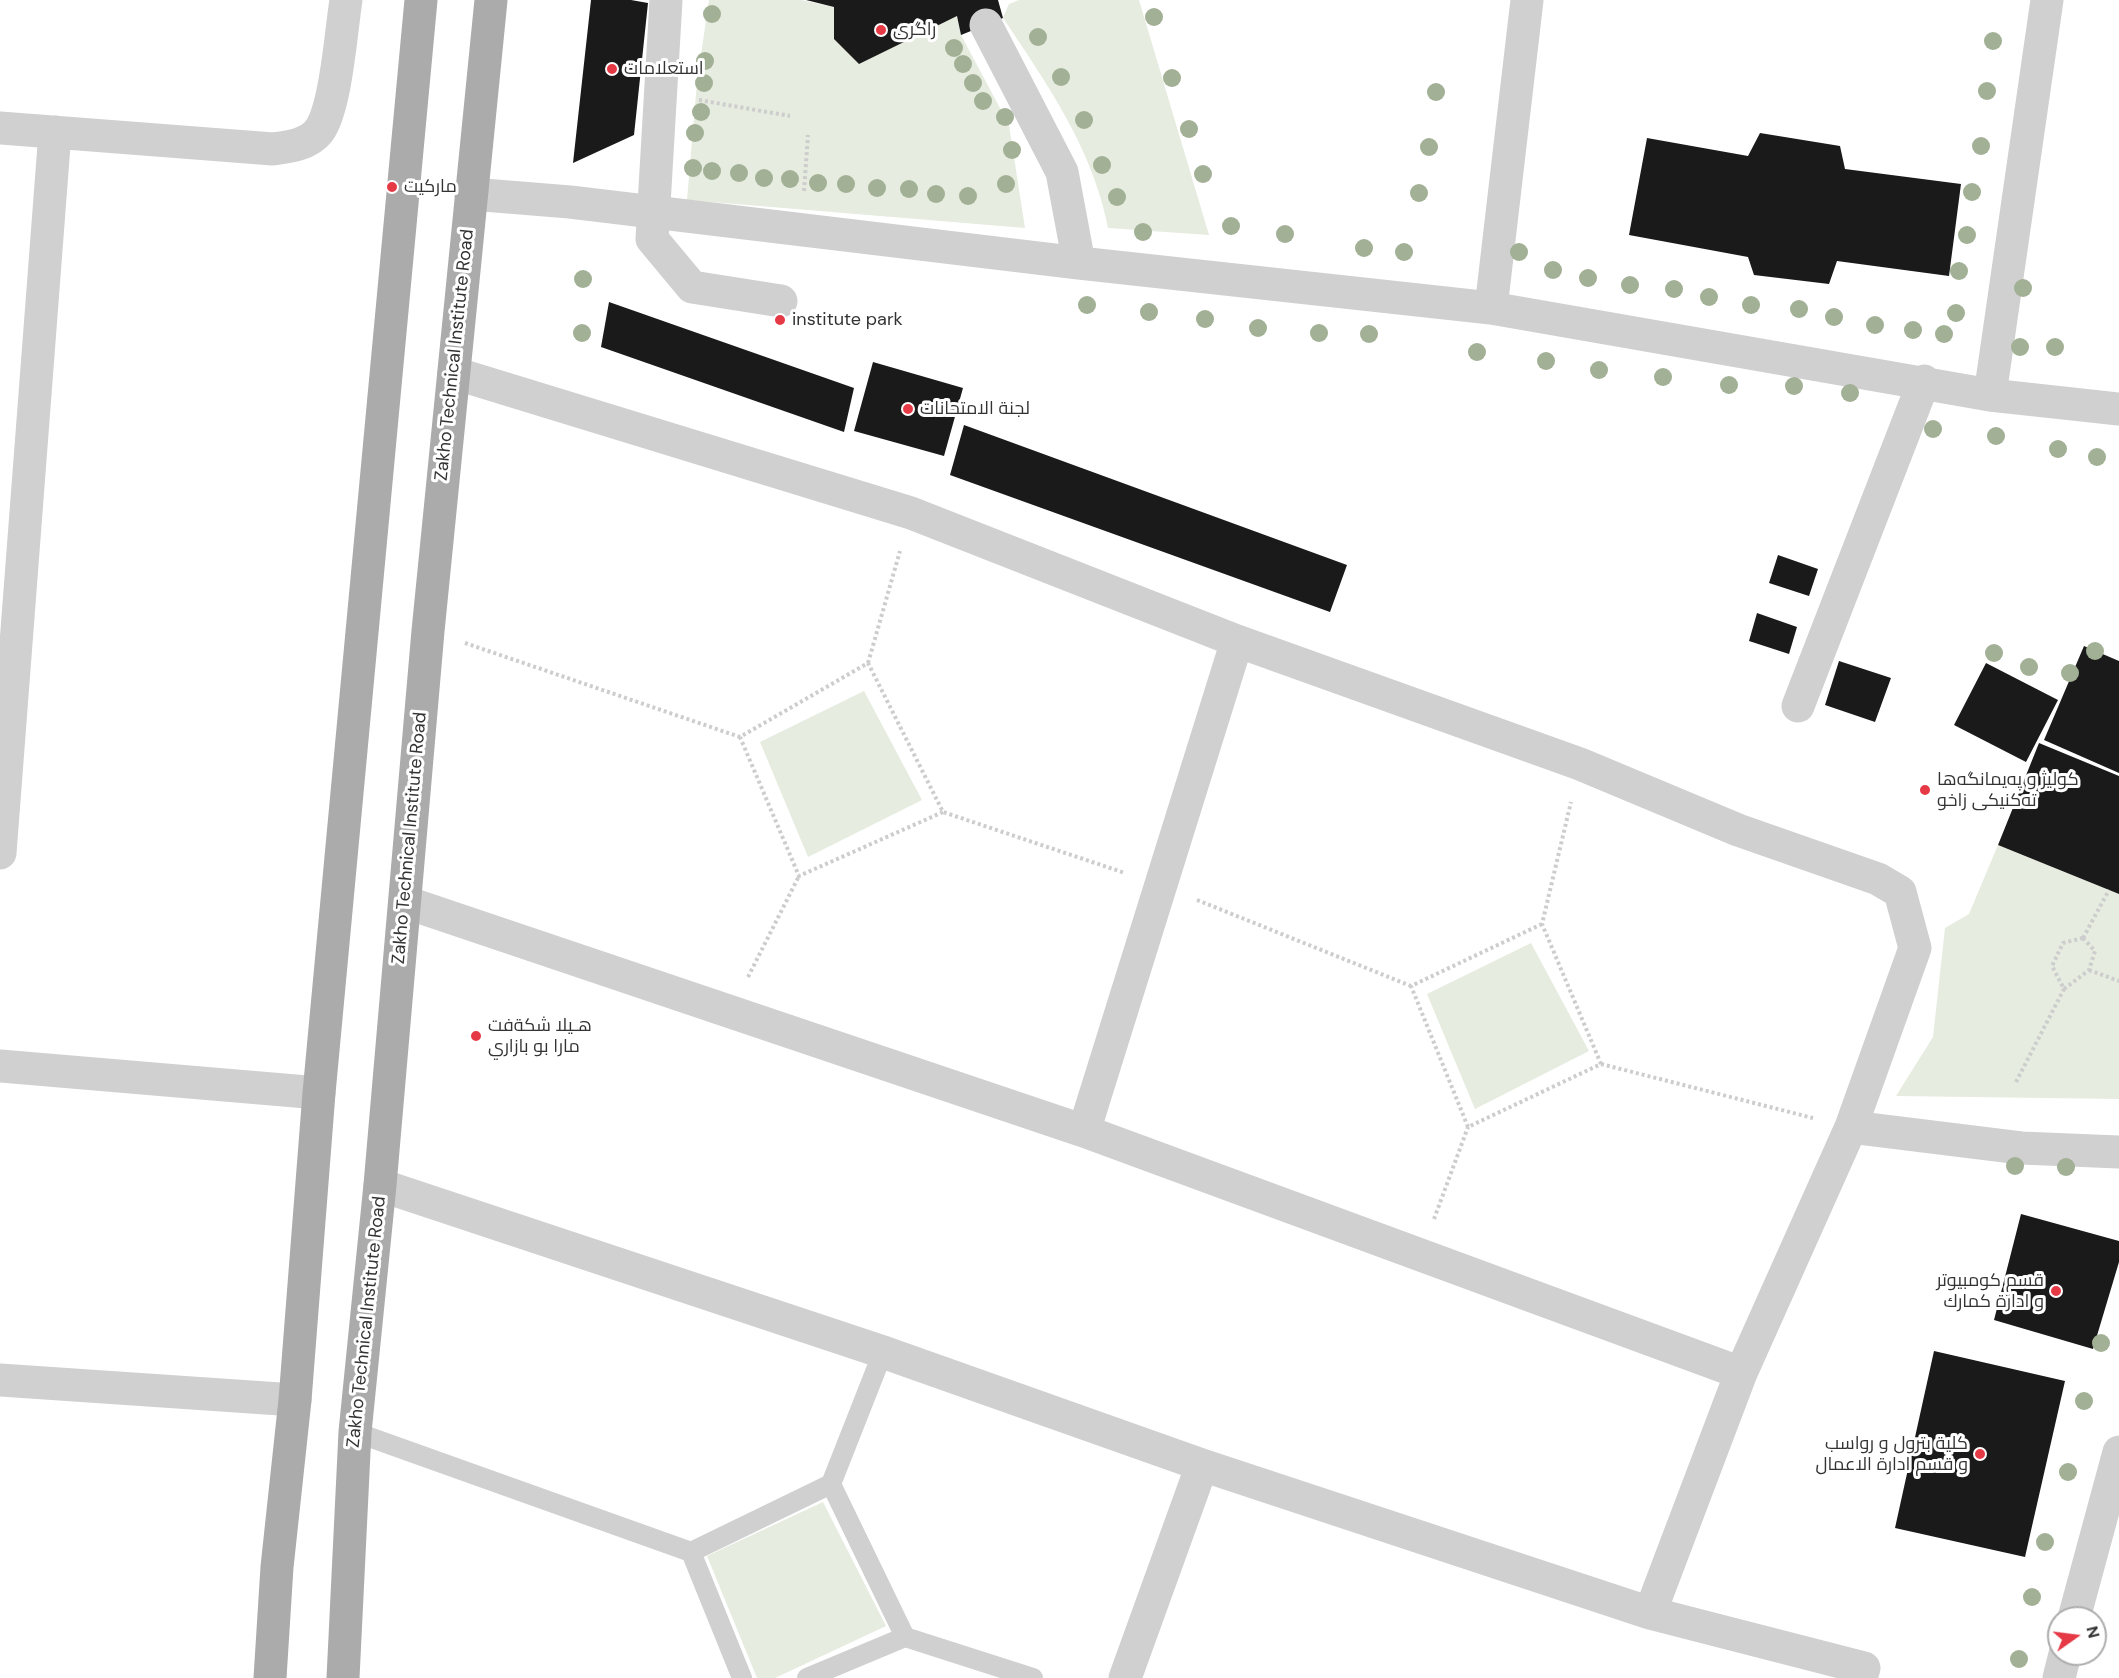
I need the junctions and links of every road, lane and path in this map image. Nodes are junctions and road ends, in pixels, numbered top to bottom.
1 (346, 0) edge
2 (421, 0) edge
3 (491, 0) edge
4 (666, 0) edge
5 (1527, 0) edge
6 (2047, 0) edge
7 (986, 25) dead end
8 (660, 93) junction
9 (790, 116) dead end
10 (0, 128) edge
11 (55, 132) junction
12 (808, 135) dead end
13 (471, 194) junction
14 (652, 213) junction
15 (801, 229) junction
16 (1079, 263) junction
17 (781, 301) dead end
18 (1491, 308) junction
19 (453, 373) junction
20 (1924, 381) junction
21 (1990, 395) junction
22 (2119, 409) edge
23 (911, 513) junction
24 (428, 631) junction
25 (1237, 641) junction
26 (868, 663) junction
27 (1798, 706) dead end
28 (740, 737) junction
29 (1580, 764) junction
30 (943, 812) junction
31 (0, 853) edge
32 (799, 876) junction
33 (1162, 885) junction
34 (2109, 890) dead end
35 (405, 902) junction
36 (1542, 924) junction
37 (2083, 938) junction
38 (2089, 970) junction
39 (2119, 981) edge
40 (1411, 986) junction
41 (2064, 989) junction
42 (730, 1012) junction
43 (1601, 1064) junction
44 (0, 1066) edge
45 (2016, 1082) dead end
46 (319, 1093) junction
47 (1468, 1127) junction
48 (1851, 1127) junction
49 (1084, 1131) junction
50 (2119, 1152) edge
51 (380, 1185) junction
52 (1421, 1254) junction
53 (883, 1352) junction
54 (1741, 1372) junction
55 (0, 1380) edge
56 (296, 1400) junction
57 (355, 1432) junction
58 (2119, 1452) edge
59 (1202, 1465) junction
60 (831, 1484) junction
61 (691, 1552) junction
62 (2077, 1606) edge
63 (1650, 1613) junction
64 (905, 1637) junction
65 (270, 1678) edge
66 (343, 1678) edge
67 (742, 1678) edge
68 (807, 1678) edge
69 (1034, 1678) edge
70 (1125, 1678) edge
71 (1861, 1678) edge

1 - 11 street
2 - 46 main road
3 - 13 main road, Zakho Technical Institute Road
4 - 8 street
5 - 18 street
6 - 21 street
7 - 16 street
8 - 9 path
8 - 14 street
10 - 11 street
11 - 31 street
12 - 15 path
13 - 14 street
13 - 19 main road, Zakho Technical Institute Road
14 - 15 street
14 - 17 street
15 - 16 street
16 - 18 street
18 - 20 street
19 - 23 street
19 - 24 main road, Zakho Technical Institute Road
20 - 21 street
20 - 27 street
21 - 22 street
23 - 25 street
23 - 26 path
24 - 28 path
24 - 35 main road, Zakho Technical Institute Road
25 - 29 street
25 - 33 street
26 - 28 path
26 - 30 path
28 - 32 path
29 - 36 path
29 - 48 street
30 - 32 path
30 - 33 path
32 - 42 path
33 - 40 path
33 - 49 street
34 - 37 path
35 - 42 street
35 - 51 main road, Zakho Technical Institute Road
36 - 40 path
36 - 43 path
37 - 38 path
37 - 41 path
38 - 39 path
38 - 41 path
40 - 47 path
41 - 45 path
42 - 49 street
43 - 47 path
43 - 48 path
44 - 46 street
46 - 56 main road
47 - 52 path
48 - 50 street
48 - 54 street
49 - 52 street
51 - 53 street
51 - 57 main road, Zakho Technical Institute Road
52 - 54 street
53 - 59 street
53 - 60 lane
54 - 63 street
55 - 56 street
56 - 65 main road
57 - 61 lane
57 - 66 main road, Zakho Technical Institute Road
58 - 62 street
59 - 63 street
59 - 70 street
60 - 61 lane
60 - 64 lane
61 - 67 lane
63 - 71 street
64 - 68 lane
64 - 69 lane

